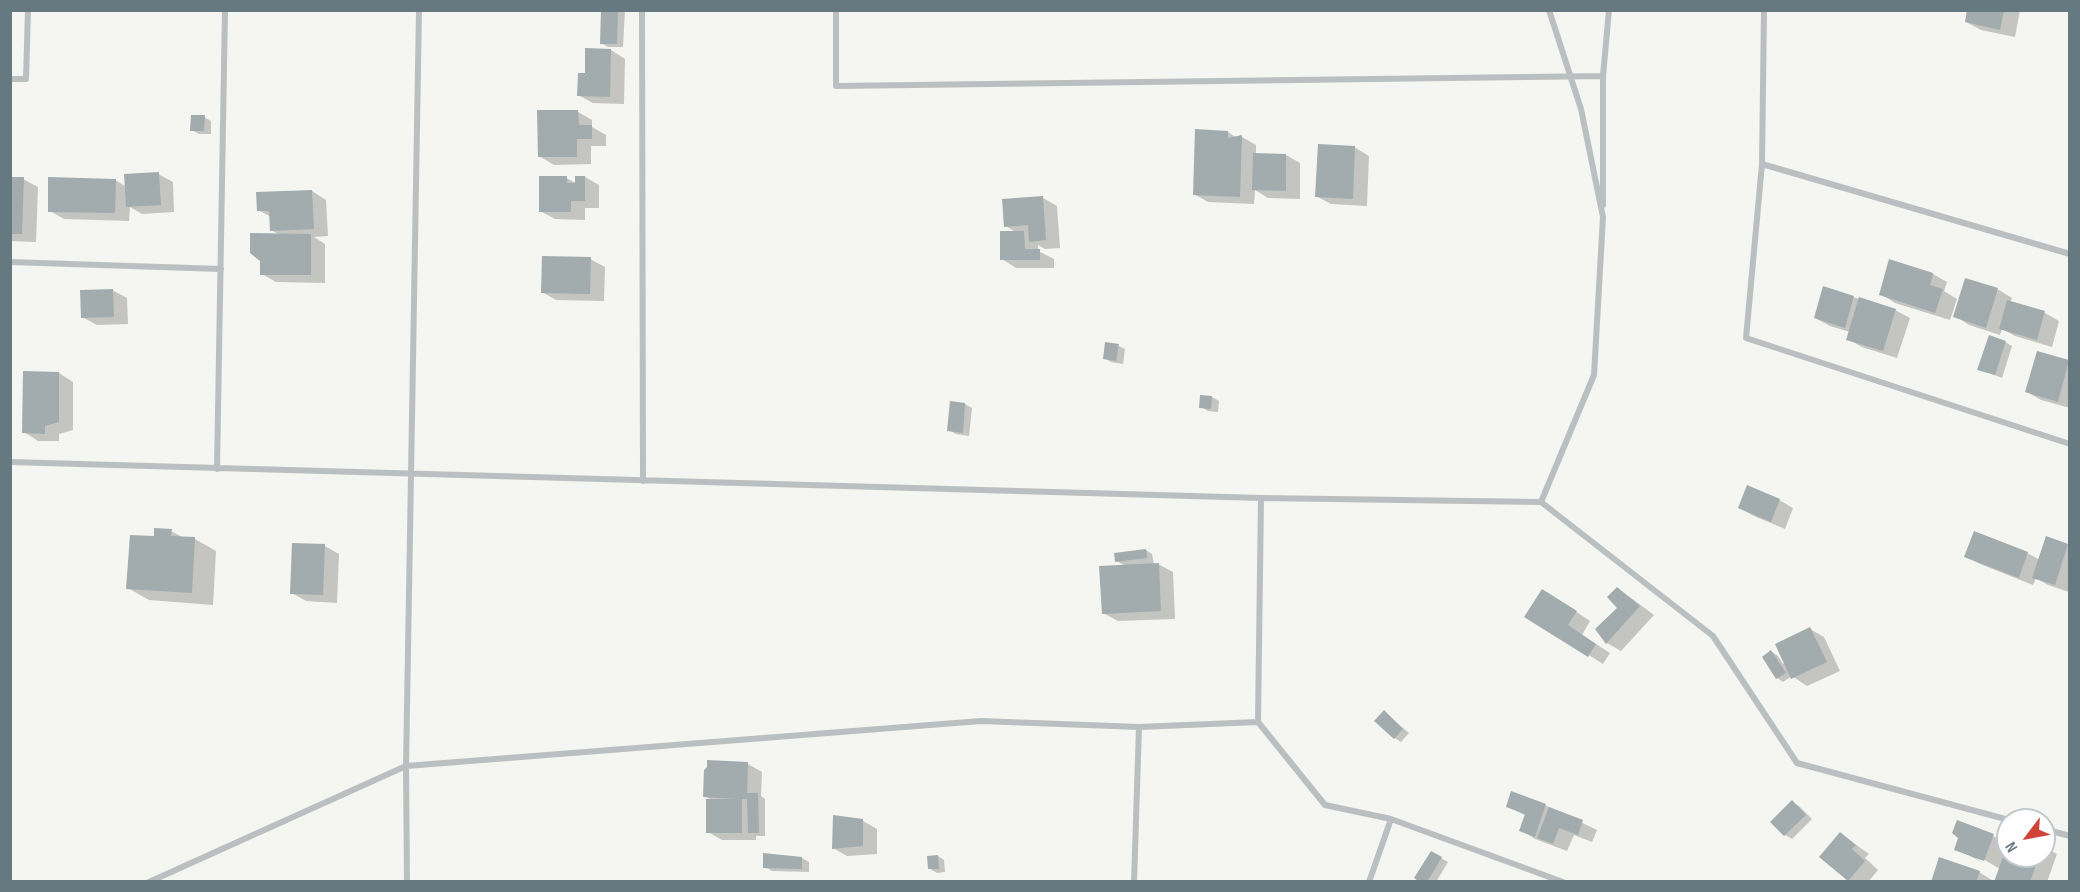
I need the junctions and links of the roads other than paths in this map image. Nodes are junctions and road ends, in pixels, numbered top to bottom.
1 (27, 10) edge
2 (225, 10) edge
3 (419, 10) edge
4 (642, 10) edge
5 (836, 10) edge
6 (1549, 10) edge
7 (1609, 10) edge
8 (1764, 10) edge
9 (1570, 76) junction
10 (1603, 76) junction
11 (10, 79) edge
12 (1762, 164) junction
13 (1603, 217) junction
14 (2070, 254) edge
15 (10, 262) edge
16 (221, 270) junction
17 (2070, 444) edge
18 (10, 462) edge
19 (217, 469) junction
20 (411, 475) junction
21 (643, 481) junction
22 (1261, 498) junction
23 (1541, 502) junction
24 (1258, 722) junction
25 (1139, 727) junction
26 (406, 766) junction
27 (1996, 816) edge
28 (1392, 819) junction
29 (149, 882) edge
30 (407, 882) edge
31 (1134, 882) edge
32 (1369, 882) edge
33 (1563, 882) edge

1 - 11 street
2 - 16 street
3 - 20 street
4 - 21 street
5 - 9 street
6 - 9 street
7 - 10 street
8 - 12 street
9 - 10 street
9 - 13 street
10 - 13 street
12 - 14 street
12 - 17 street
13 - 23 street
15 - 16 street
16 - 19 street
18 - 19 street
19 - 20 street
20 - 21 street
20 - 26 street
21 - 22 street
22 - 23 street
22 - 24 street
23 - 27 street
24 - 25 street
24 - 28 street
25 - 26 street
25 - 31 street
26 - 29 street
26 - 30 street
28 - 32 street
28 - 33 street

